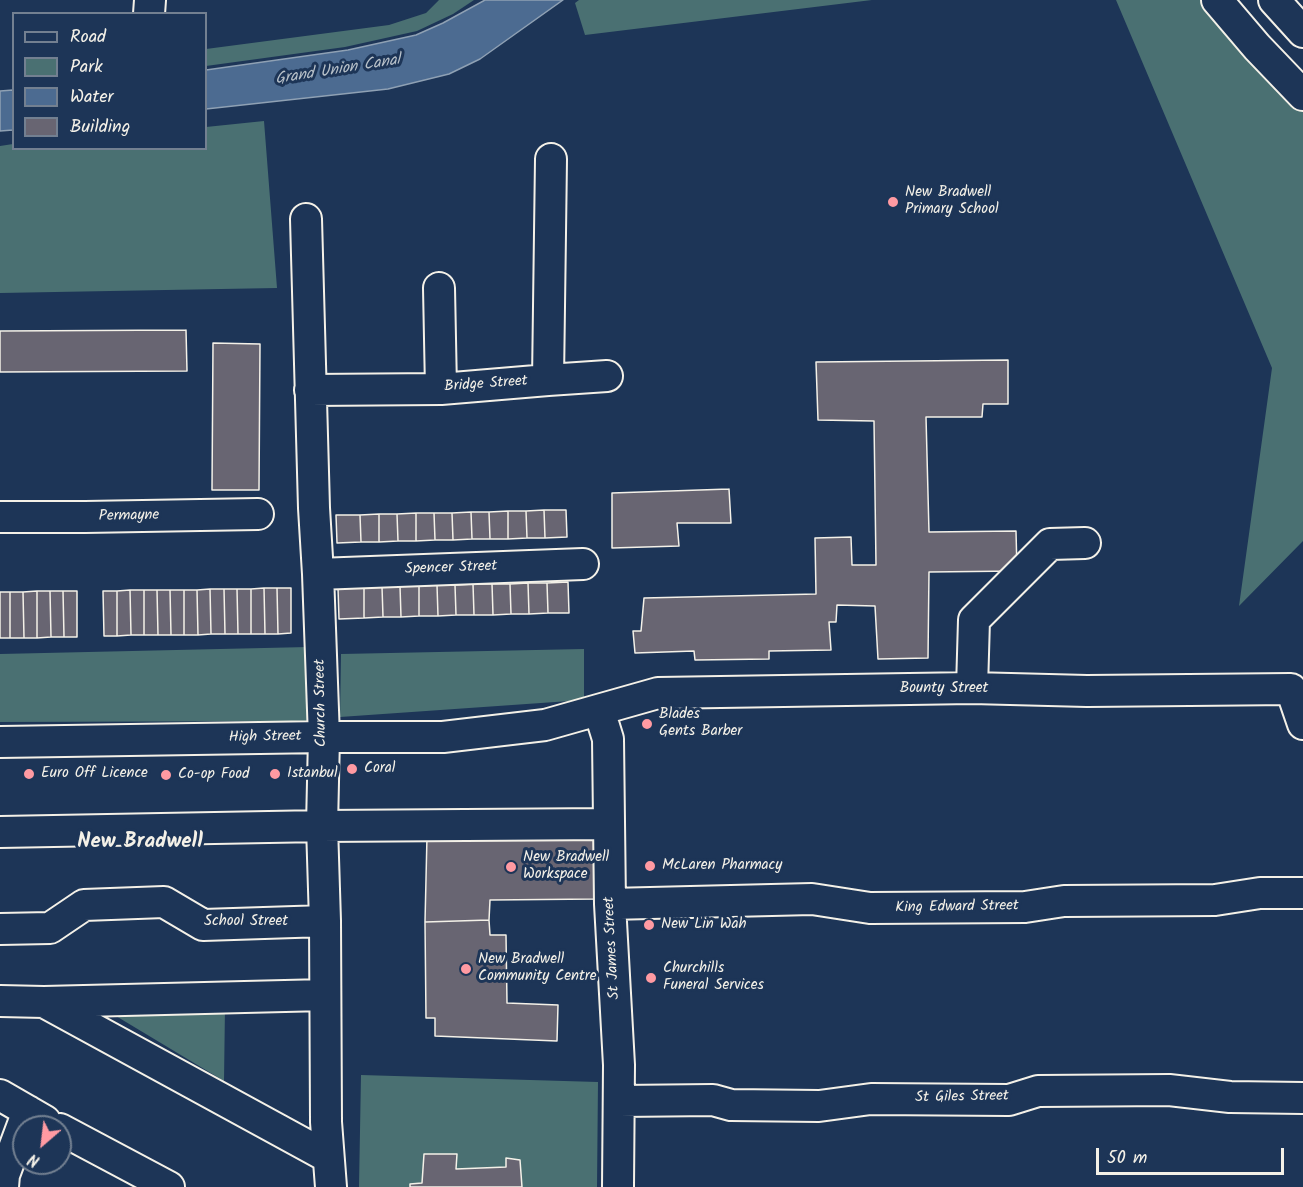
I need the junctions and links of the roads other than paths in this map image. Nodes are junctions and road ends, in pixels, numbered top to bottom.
1 (1217, 0) edge
2 (1274, 0) edge
3 (1303, 32) edge
4 (1303, 95) edge
5 (551, 159) dead end
6 (306, 219) dead end
7 (439, 288) dead end
8 (607, 376) dead end
9 (548, 380) junction
10 (441, 389) junction
11 (310, 390) junction
12 (258, 514) dead end
13 (0, 517) edge
14 (1085, 543) dead end
15 (583, 564) dead end
16 (318, 574) junction
17 (972, 688) junction
18 (599, 710) junction
19 (1303, 724) edge
20 (324, 737) junction
21 (0, 742) edge
22 (609, 824) junction
23 (322, 826) junction
24 (0, 832) edge
25 (1303, 893) edge
26 (610, 904) junction
27 (325, 921) junction
28 (0, 928) edge
29 (325, 995) junction
30 (0, 1000) edge
31 (44, 1002) junction
32 (0, 1095) edge
33 (1303, 1098) edge
34 (620, 1101) junction
35 (28, 1111) junction
36 (35, 1115) edge
37 (72, 1135) edge
38 (328, 1157) junction
39 (3, 1187) edge
40 (169, 1187) edge
41 (331, 1187) edge
42 (618, 1187) edge

1 - 4 street
2 - 3 street
5 - 9 street, Bridge Street
6 - 11 street, Church Street
7 - 10 street
8 - 9 street
9 - 10 street, Bridge Street
10 - 11 street, Bridge Street
11 - 16 street, Church Street
12 - 13 street, Permayne
14 - 17 street
15 - 16 street, Spencer Street
16 - 20 street, Church Street
17 - 18 street, Bounty Street
17 - 19 street, Bounty Street
18 - 20 street, High Street
18 - 22 street, St James Street
20 - 21 street, High Street
20 - 23 street, Church Street
22 - 23 street
22 - 26 street, St James Street
23 - 24 street
23 - 27 street, Church Street
25 - 26 street, King Edward Street
26 - 34 street, St James Street
27 - 28 street, School Street
27 - 29 street, Church Street
29 - 31 street
29 - 38 street, Church Street
30 - 31 street
31 - 38 street
32 - 35 street
33 - 34 street, St Giles Street
34 - 42 street, St James Street
35 - 36 street
35 - 39 street
37 - 40 street
38 - 41 street, Church Street

